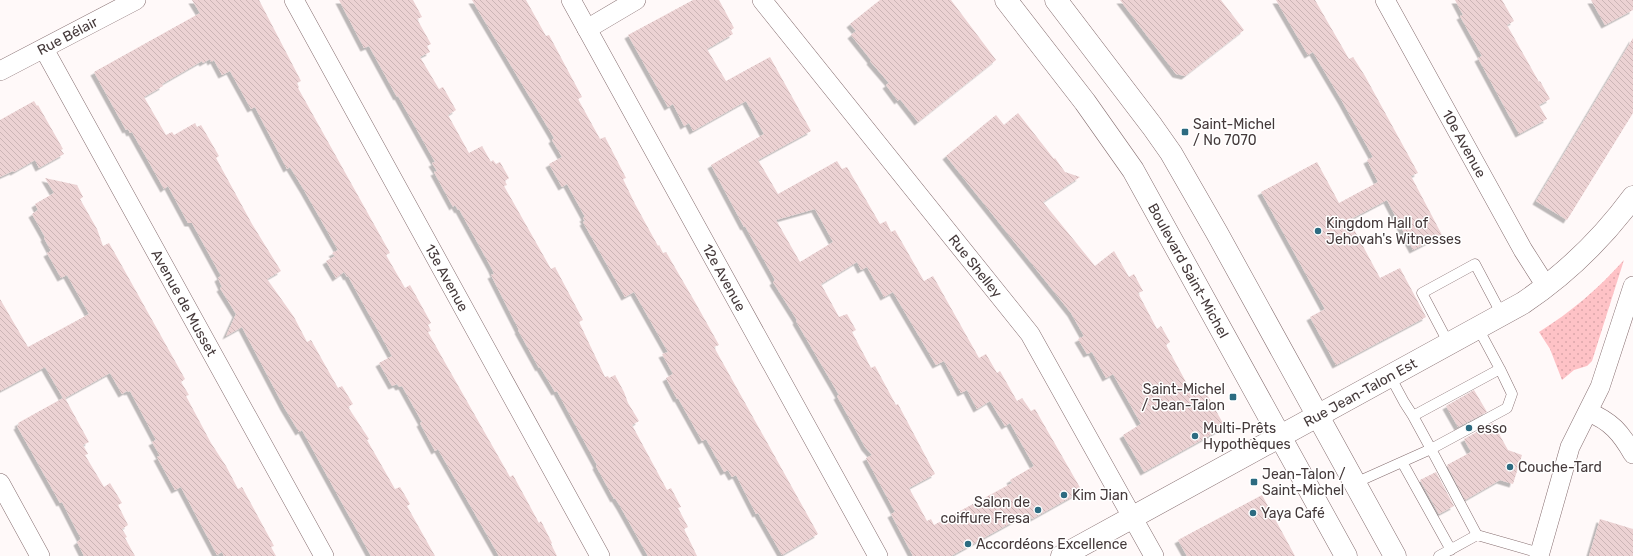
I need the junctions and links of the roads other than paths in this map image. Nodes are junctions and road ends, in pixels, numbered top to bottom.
1 (136, 0) edge
2 (294, 0) edge
3 (571, 0) edge
4 (636, 0) edge
5 (762, 0) edge
6 (1006, 0) edge
7 (1056, 0) edge
8 (1384, 0) edge
9 (587, 29) junction
10 (44, 49) junction
11 (0, 71) edge
12 (1633, 197) edge
13 (1546, 286) junction
14 (1633, 286) edge
15 (1502, 315) junction
16 (1478, 328) junction
17 (1449, 344) junction
18 (1500, 369) junction
19 (1390, 376) junction
20 (1588, 412) junction
21 (1317, 416) junction
22 (1413, 416) junction
23 (1281, 436) junction
24 (1431, 449) junction
25 (1633, 454) edge
26 (1402, 462) junction
27 (0, 483) edge
28 (1355, 483) junction
29 (1133, 518) junction
30 (1477, 535) junction
31 (1451, 550) junction
32 (1539, 555) edge
33 (40, 556) edge
34 (324, 556) edge
35 (600, 556) edge
36 (878, 556) edge
37 (1062, 556) edge
38 (1154, 556) edge
39 (1346, 556) edge
40 (1395, 556) edge
41 (1439, 556) edge

1 - 10 street, Rue Bélair
2 - 35 street, 13e Avenue
3 - 9 street, 12e Avenue
4 - 9 street
5 - 29 street, Rue Shelley
6 - 23 main road, Boulevard Saint-Michel
7 - 21 main road
8 - 13 street, 10e Avenue
9 - 36 street, 12e Avenue
10 - 11 street, Rue Bélair
10 - 34 street, Avenue de Musset
12 - 13 main road, Rue Jean-Talon Est
13 - 15 main road, Rue Jean-Talon Est
14 - 20 street
15 - 16 main road, Rue Jean-Talon Est
15 - 17 lane
16 - 17 main road, Rue Jean-Talon Est
16 - 18 lane
17 - 19 main road, Rue Jean-Talon Est
18 - 22 lane
18 - 24 lane
19 - 21 main road, Rue Jean-Talon Est
19 - 22 lane
20 - 25 street
20 - 32 street
21 - 23 main road, Rue Jean-Talon Est
21 - 28 main road
22 - 24 lane
23 - 29 main road, Rue Jean-Talon Est
23 - 39 main road, Boulevard Saint-Michel
24 - 26 lane
24 - 30 lane
26 - 28 lane
26 - 31 lane
27 - 33 street
28 - 40 main road
29 - 37 main road, Rue Jean-Talon Est
29 - 38 street, Rue Shelley
30 - 31 lane
30 - 32 lane
31 - 41 lane

